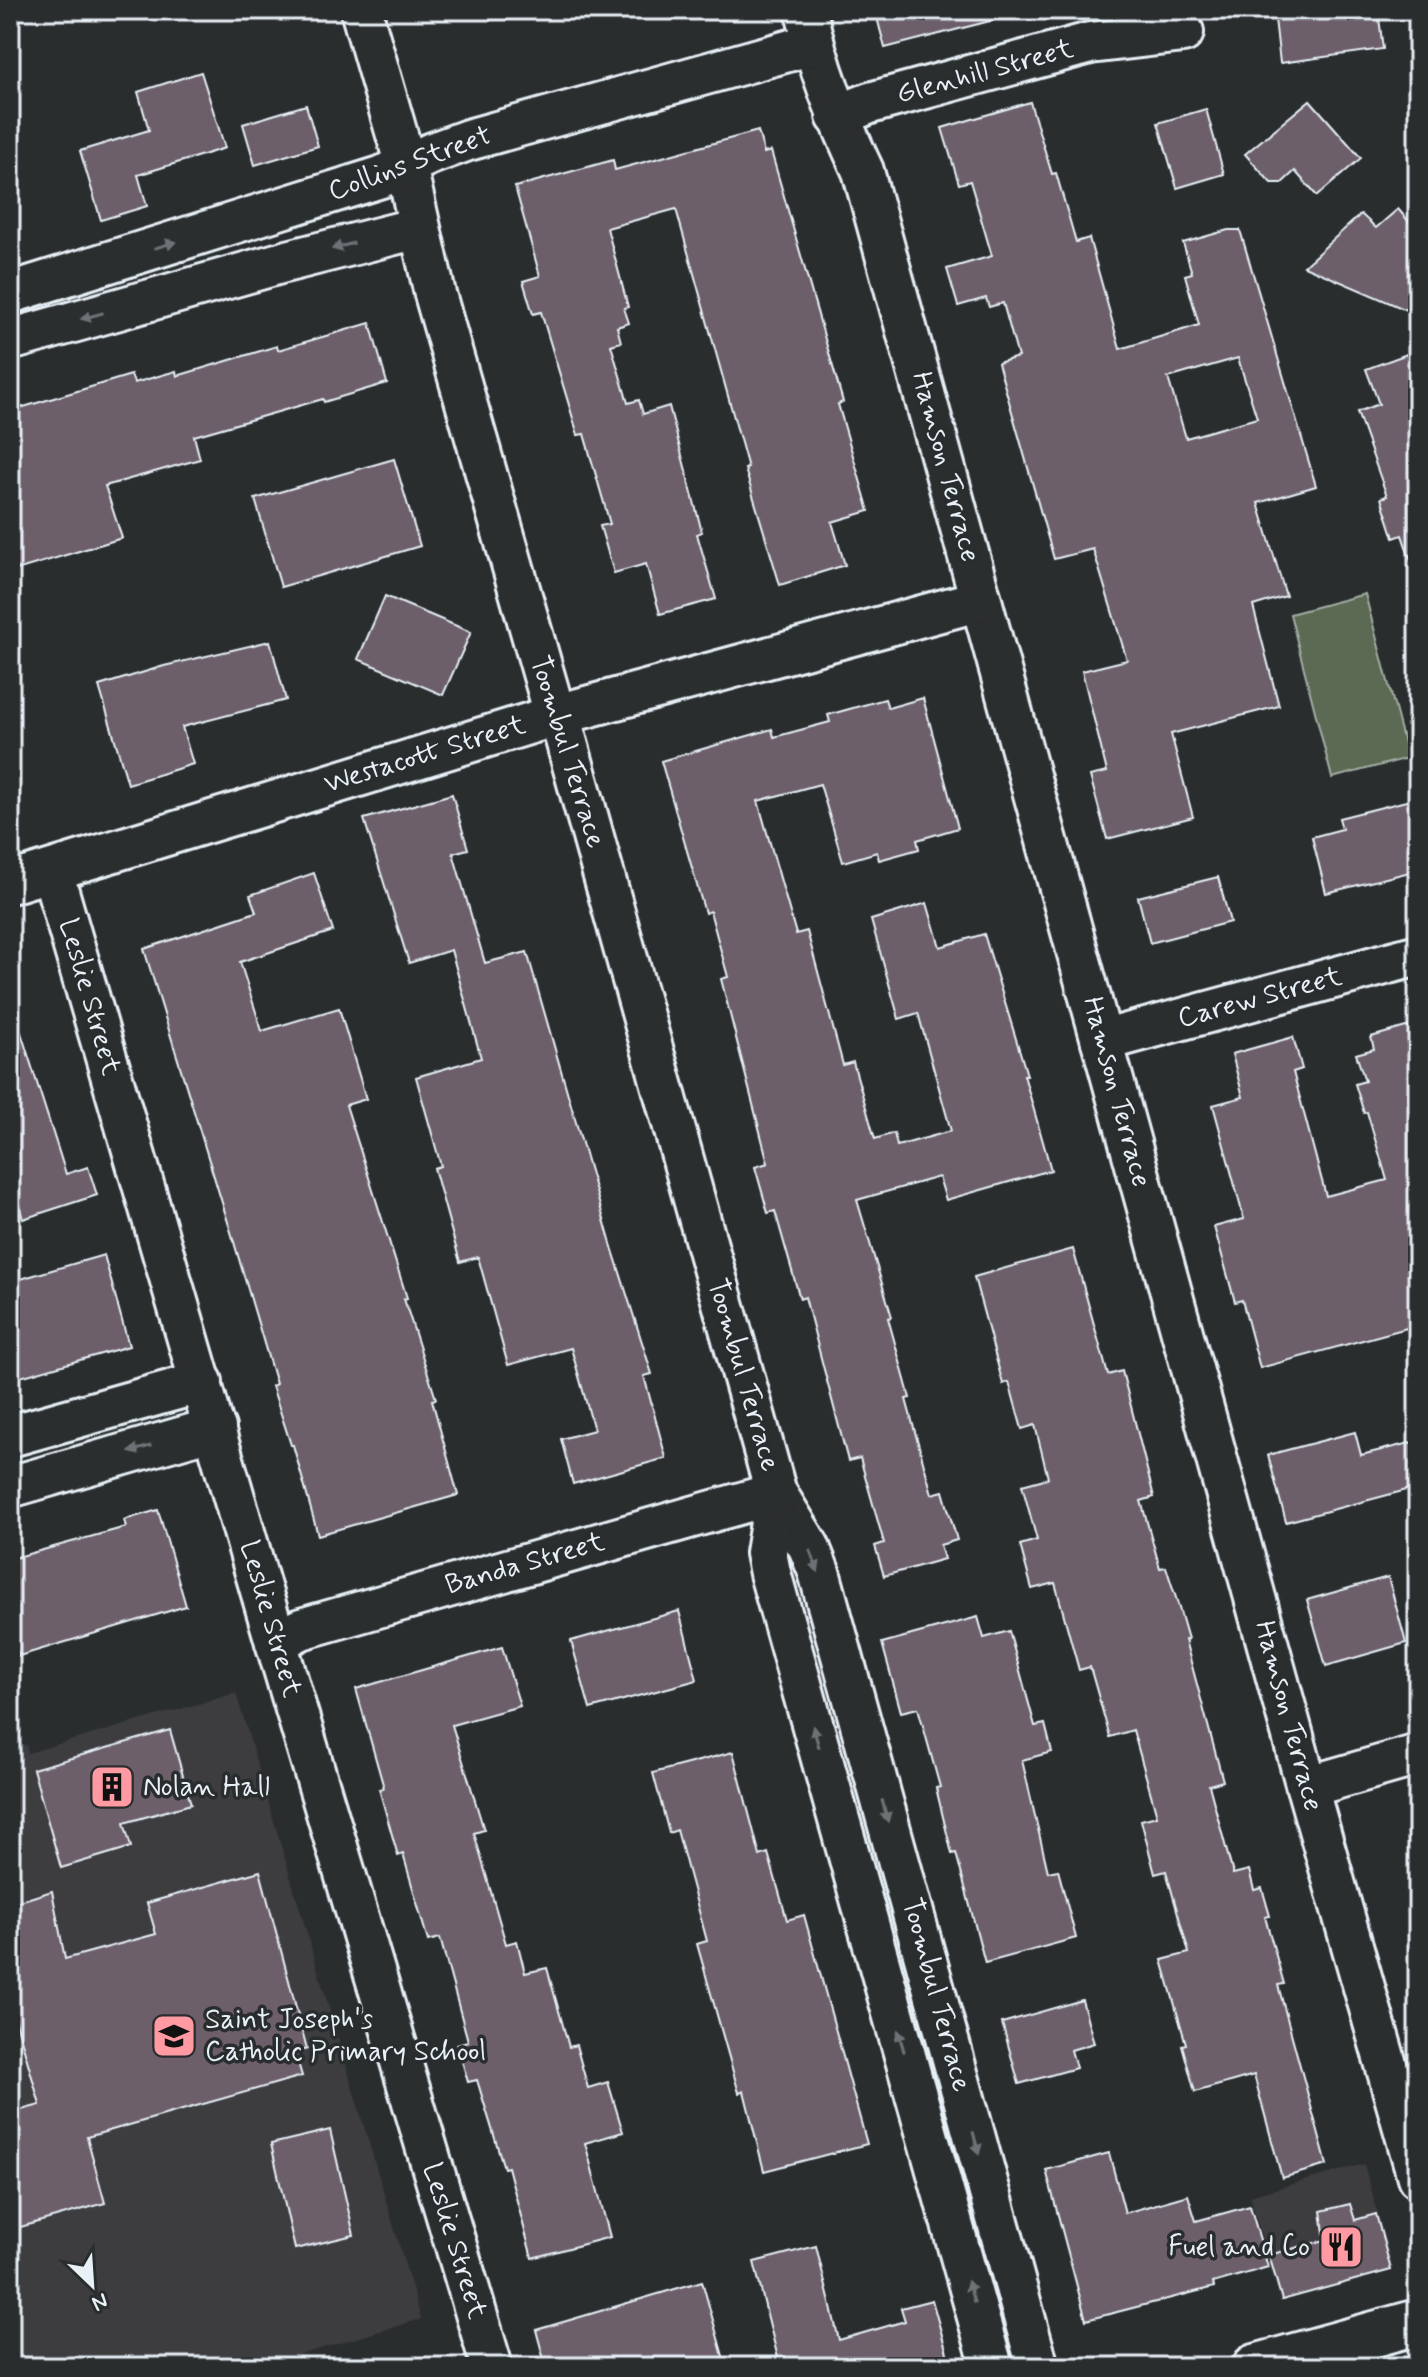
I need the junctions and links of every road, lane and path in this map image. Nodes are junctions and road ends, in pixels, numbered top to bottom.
1 (361, 10) edge
2 (809, 27) edge
3 (1183, 32) dead end
4 (837, 116) junction
5 (406, 166) junction
6 (418, 228) junction
7 (10, 293) edge
8 (10, 340) edge
9 (981, 600) junction
10 (557, 715) junction
11 (52, 871) junction
12 (10, 883) edge
13 (1418, 955) edge
14 (1102, 1041) junction
15 (202, 1382) junction
16 (215, 1428) junction
17 (10, 1436) edge
18 (10, 1487) edge
19 (776, 1493) junction
20 (276, 1642) junction
21 (1418, 1755) edge
22 (1307, 1787) junction
23 (1418, 2177) edge
24 (1418, 2322) edge
25 (1337, 2356) edge
26 (492, 2367) edge
27 (992, 2367) edge
28 (1038, 2367) edge
29 (1255, 2367) edge

1 - 5 street, Toombul Terrace
2 - 4 street, Hamson Terrace
2 - 5 street, Collins Street
3 - 4 street, Glenhill Street
4 - 9 street, Hamson Terrace
5 - 6 street, Toombul Terrace
7 -> 5 street, Collins Street
6 -> 8 street, Collins Street
6 - 10 street, Toombul Terrace
9 - 10 street, Westacott Street
9 - 14 street, Hamson Terrace
10 - 11 street, Westacott Street
10 - 19 street, Toombul Terrace
11 - 12 street, Westacott Street
11 - 15 street, Leslie Street
13 - 14 street, Carew Street
14 - 22 street, Hamson Terrace
15 - 16 street, Leslie Street
15 - 17 street
16 -> 18 street
16 - 20 street, Leslie Street
19 - 20 street, Banda Street
27 -> 19 street, Toombul Terrace
19 -> 28 street, Toombul Terrace
20 - 26 street, Leslie Street
21 - 22 street
22 - 23 street, Hamson Terrace
24 - 25 street
25 - 29 street

